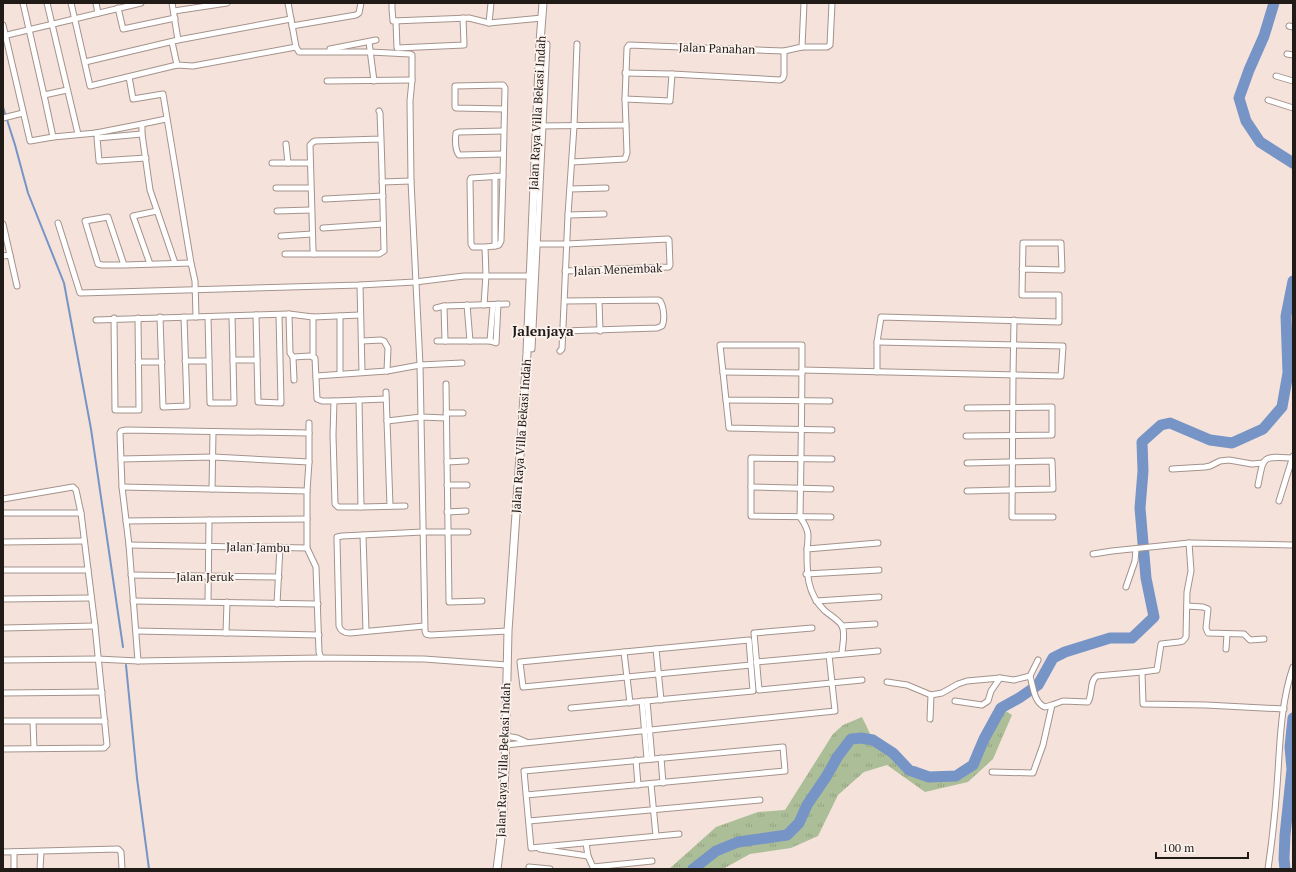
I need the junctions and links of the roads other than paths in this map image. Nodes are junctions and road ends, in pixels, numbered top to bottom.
1 (22, 3) edge
2 (47, 3) edge
3 (71, 3) edge
4 (96, 3) edge
5 (142, 3) edge
6 (172, 3) edge
7 (227, 3) edge
8 (288, 3) edge
9 (361, 3) edge
10 (392, 3) edge
11 (491, 3) edge
12 (543, 3) edge
13 (804, 3) edge
14 (832, 3) edge
15 (118, 8) junction
16 (174, 11) junction
17 (98, 13) junction
18 (175, 18) junction
19 (463, 18) junction
20 (542, 18) junction
21 (75, 19) junction
22 (291, 19) junction
23 (396, 21) junction
24 (489, 23) junction
25 (52, 24) junction
26 (3, 25) edge
27 (292, 26) junction
28 (29, 30) junction
29 (4, 36) edge
30 (178, 40) junction
31 (376, 40) dead end
32 (172, 42) junction
33 (369, 42) junction
34 (547, 44) dead end
35 (577, 44) dead end
36 (296, 47) junction
37 (802, 47) junction
38 (784, 51) junction
39 (319, 52) junction
40 (370, 52) junction
41 (1286, 54) dead end
42 (1293, 55) edge
43 (85, 62) junction
44 (177, 65) junction
45 (625, 73) junction
46 (672, 74) junction
47 (1276, 76) dead end
48 (129, 77) junction
49 (412, 80) junction
50 (327, 81) dead end
51 (374, 81) junction
52 (1293, 81) edge
53 (67, 90) junction
54 (44, 95) junction
55 (625, 99) junction
56 (1268, 100) dead end
57 (1293, 108) edge
58 (504, 109) junction
59 (379, 111) dead end
60 (23, 113) junction
61 (5, 118) edge
62 (166, 119) junction
63 (142, 124) junction
64 (626, 125) junction
65 (540, 126) junction
66 (574, 126) junction
67 (503, 131) junction
68 (78, 134) junction
69 (142, 134) junction
70 (53, 136) junction
71 (97, 136) junction
72 (381, 139) junction
73 (286, 144) dead end
74 (503, 154) junction
75 (146, 158) junction
76 (310, 162) junction
77 (572, 162) junction
78 (272, 163) dead end
79 (288, 163) junction
80 (495, 176) junction
81 (503, 176) junction
82 (382, 182) junction
83 (411, 182) junction
84 (276, 188) dead end
85 (310, 188) junction
86 (606, 188) dead end
87 (570, 189) junction
88 (382, 196) junction
89 (325, 199) dead end
90 (311, 210) junction
91 (157, 211) junction
92 (277, 211) dead end
93 (604, 214) dead end
94 (568, 215) junction
95 (58, 223) dead end
96 (3, 224) edge
97 (383, 224) junction
98 (323, 228) dead end
99 (312, 234) junction
100 (281, 236) dead end
101 (534, 244) junction
102 (567, 244) junction
103 (495, 246) junction
104 (485, 247) junction
105 (285, 254) dead end
106 (314, 254) junction
107 (10, 255) junction
108 (3, 256) edge
109 (191, 262) junction
110 (175, 263) junction
111 (150, 264) junction
112 (124, 265) junction
113 (1022, 269) junction
114 (565, 271) junction
115 (486, 275) junction
116 (530, 276) junction
117 (415, 282) junction
118 (360, 285) junction
119 (17, 286) dead end
120 (195, 290) junction
121 (565, 301) junction
122 (598, 301) junction
123 (507, 304) dead end
124 (467, 305) junction
125 (484, 305) junction
126 (496, 305) junction
127 (444, 306) junction
128 (436, 308) dead end
129 (289, 314) junction
130 (279, 315) junction
131 (232, 316) junction
132 (256, 316) junction
133 (340, 316) junction
134 (360, 316) junction
135 (184, 317) junction
136 (196, 317) junction
137 (208, 317) junction
138 (313, 317) junction
139 (114, 318) junction
140 (138, 318) junction
141 (160, 318) junction
142 (96, 320) dead end
143 (1014, 320) junction
144 (600, 331) junction
145 (563, 332) junction
146 (362, 341) junction
147 (437, 341) dead end
148 (445, 341) junction
149 (470, 341) junction
150 (877, 342) junction
151 (1014, 345) junction
152 (532, 349) dead end
153 (560, 351) dead end
154 (293, 356) junction
155 (313, 357) junction
156 (233, 360) junction
157 (257, 360) junction
158 (185, 361) junction
159 (209, 361) junction
160 (138, 362) junction
161 (162, 362) junction
162 (462, 363) dead end
163 (420, 365) junction
164 (387, 371) junction
165 (362, 372) junction
166 (723, 372) junction
167 (802, 372) junction
168 (877, 372) junction
169 (340, 374) junction
170 (1013, 375) junction
171 (316, 376) junction
172 (294, 380) dead end
173 (446, 384) dead end
174 (386, 392) dead end
175 (386, 399) junction
176 (359, 400) junction
177 (726, 400) junction
178 (334, 401) junction
179 (802, 401) junction
180 (830, 401) dead end
181 (967, 408) dead end
182 (1012, 408) junction
183 (463, 413) dead end
184 (446, 415) junction
185 (421, 417) junction
186 (387, 421) junction
187 (309, 423) dead end
188 (802, 429) junction
189 (832, 430) dead end
190 (213, 432) junction
191 (309, 433) junction
192 (966, 436) dead end
193 (1012, 436) junction
194 (1292, 456) edge
195 (213, 457) junction
196 (802, 458) junction
197 (121, 459) junction
198 (832, 459) dead end
199 (466, 461) dead end
200 (309, 462) junction
201 (447, 462) junction
202 (1012, 462) junction
203 (967, 463) dead end
204 (1262, 463) junction
205 (1172, 469) dead end
206 (447, 485) junction
207 (467, 485) dead end
208 (1258, 485) dead end
209 (751, 486) junction
210 (122, 487) junction
211 (801, 488) junction
212 (212, 489) junction
213 (832, 489) dead end
214 (307, 490) junction
215 (1012, 490) junction
216 (968, 491) dead end
217 (3, 499) edge
218 (1279, 501) dead end
219 (390, 506) junction
220 (404, 506) dead end
221 (360, 507) junction
222 (466, 511) dead end
223 (447, 512) junction
224 (3, 513) edge
225 (81, 514) junction
226 (800, 517) junction
227 (831, 517) dead end
228 (1052, 517) dead end
229 (307, 519) junction
230 (209, 520) junction
231 (126, 521) junction
232 (423, 532) junction
233 (448, 532) junction
234 (468, 532) dead end
235 (363, 535) junction
236 (84, 541) junction
237 (3, 542) edge
238 (1189, 542) junction
239 (878, 543) dead end
240 (129, 545) junction
241 (1293, 545) edge
242 (209, 546) junction
243 (280, 547) junction
244 (307, 548) junction
245 (807, 549) junction
246 (1138, 549) junction
247 (1093, 554) dead end
248 (3, 570) edge
249 (88, 570) junction
250 (879, 570) dead end
251 (806, 574) junction
252 (131, 575) junction
253 (208, 576) junction
254 (279, 577) junction
255 (1126, 587) dead end
256 (879, 597) dead end
257 (91, 598) junction
258 (3, 599) edge
259 (133, 601) junction
260 (482, 601) dead end
261 (816, 601) junction
262 (208, 602) junction
263 (227, 602) junction
264 (277, 604) junction
265 (318, 604) junction
266 (1187, 606) junction
267 (875, 624) dead end
268 (94, 626) junction
269 (424, 626) junction
270 (842, 626) junction
271 (3, 628) edge
272 (812, 628) dead end
273 (136, 631) junction
274 (366, 631) junction
275 (508, 631) junction
276 (226, 633) junction
277 (1228, 634) junction
278 (319, 635) junction
279 (1264, 639) dead end
280 (656, 649) junction
281 (1226, 649) dead end
282 (878, 651) dead end
283 (624, 652) junction
284 (842, 654) junction
285 (829, 655) junction
286 (321, 658) junction
287 (97, 659) junction
288 (3, 660) edge
289 (1038, 660) dead end
290 (138, 661) junction
291 (756, 662) junction
292 (507, 665) junction
293 (751, 666) junction
294 (1293, 667) edge
295 (1142, 672) junction
296 (658, 674) junction
297 (627, 677) junction
298 (1000, 678) junction
299 (1031, 679) junction
300 (862, 680) dead end
301 (887, 682) dead end
302 (832, 683) junction
303 (102, 692) junction
304 (3, 693) edge
305 (932, 695) junction
306 (661, 700) junction
307 (644, 701) junction
308 (955, 701) dead end
309 (630, 702) junction
310 (1052, 705) junction
311 (571, 708) dead end
312 (1284, 709) junction
313 (930, 719) dead end
314 (105, 721) junction
315 (3, 722) edge
316 (33, 722) junction
317 (647, 730) junction
318 (506, 736) junction
319 (526, 742) junction
320 (506, 745) junction
321 (34, 748) junction
322 (3, 749) edge
323 (661, 758) junction
324 (650, 759) junction
325 (636, 760) junction
326 (992, 772) dead end
327 (663, 782) junction
328 (651, 784) junction
329 (638, 785) junction
330 (526, 795) junction
331 (760, 800) dead end
332 (653, 810) junction
333 (529, 821) junction
334 (679, 834) dead end
335 (656, 836) junction
336 (586, 842) junction
337 (531, 848) junction
338 (3, 852) edge
339 (14, 852) junction
340 (41, 852) junction
341 (588, 856) junction
342 (652, 861) dead end
343 (625, 864) junction
344 (607, 868) edge
345 (14, 869) edge
346 (40, 869) edge
347 (122, 869) edge
348 (497, 869) edge
349 (528, 869) edge
350 (550, 869) edge
351 (621, 869) edge
352 (1268, 869) edge

1 - 28 street
2 - 25 street
3 - 21 street
4 - 17 street
5 - 15 street
6 - 16 street
7 - 16 street
8 - 22 street
9 - 27 street
10 - 23 street
11 - 24 street
12 - 20 main road, Jalan Raya Villa Bekasi Indah
13 - 37 street
14 - 37 street, Jalan Panahan
15 - 17 street
15 - 18 street
16 - 18 street
17 - 21 street
18 - 30 street
19 - 23 street
19 - 23 street
19 - 24 street
20 - 24 street
20 - 65 main road, Jalan Raya Villa Bekasi Indah
21 - 25 street
21 - 43 street
22 - 27 street
22 - 30 street
25 - 28 street
25 - 53 street
26 - 29 street
27 - 36 street
28 - 29 street
28 - 54 street
29 - 60 street
30 - 32 street
31 - 33 street
32 - 43 street
32 - 44 street
33 - 39 street
33 - 40 street
34 - 65 street
35 - 66 street
36 - 39 street
36 - 44 street
37 - 38 street, Jalan Panahan
38 - 45 street, Jalan Panahan
38 - 46 street
39 - 40 street
40 - 49 street
40 - 51 street
41 - 42 street
43 - 48 street
44 - 48 street
45 - 46 street
45 - 55 street
46 - 55 street
47 - 52 street
48 - 62 street
49 - 51 street
49 - 83 street
50 - 51 street
53 - 54 street
53 - 68 street
54 - 70 street
55 - 64 street
56 - 57 street
58 - 58 street
58 - 67 street
59 - 72 street
60 - 61 street
60 - 70 street
62 - 63 street
62 - 109 street
63 - 69 street
63 - 71 street
64 - 66 street
64 - 77 street
65 - 66 street
65 - 101 main road, Jalan Raya Villa Bekasi Indah
66 - 77 street
67 - 74 street
67 - 74 street
68 - 70 street
68 - 71 street
69 - 71 street
69 - 75 street
71 - 75 street
72 - 76 street
72 - 82 street
73 - 79 street
74 - 81 street
75 - 91 street
76 - 79 street
76 - 85 street
77 - 87 street
78 - 79 street
80 - 81 street
80 - 103 street
80 - 104 street
81 - 103 street
82 - 83 street
82 - 88 street
83 - 117 street
84 - 85 street
85 - 90 street
86 - 87 street
87 - 94 street
88 - 89 street
88 - 97 street
90 - 92 street
90 - 99 street
91 - 110 street
91 - 111 street
93 - 94 street
94 - 102 street
95 - 120 street
96 - 107 street
97 - 98 street
97 - 106 street
99 - 100 street
99 - 106 street
101 - 102 street
101 - 116 main road, Jalan Raya Villa Bekasi Indah
101 - 152 street
102 - 114 street
102 - 114 street, Jalan Menembak
103 - 104 street
104 - 115 street
105 - 106 street
107 - 108 street
107 - 119 street
109 - 110 street
109 - 120 street
110 - 111 street
111 - 112 street
112 - 112 street
113 - 113 street
113 - 143 street
114 - 121 street
115 - 116 street
115 - 117 street
115 - 125 street
116 - 275 main road, Jalan Raya Villa Bekasi Indah
117 - 118 street
117 - 163 street
118 - 120 street
118 - 134 street
120 - 136 street
121 - 122 street
121 - 145 street
122 - 144 street
122 - 144 street
123 - 126 street
124 - 125 street
124 - 127 street
124 - 149 street
125 - 126 street
126 - 149 street
127 - 128 street
127 - 148 street
129 - 130 street
129 - 138 street
129 - 154 street
130 - 132 street
130 - 157 street
131 - 132 street
131 - 137 street
131 - 156 street
132 - 157 street
133 - 134 street
133 - 138 street
133 - 169 street
134 - 146 street
135 - 136 street
135 - 141 street
135 - 158 street
136 - 137 street
137 - 159 street
138 - 155 street
139 - 140 street
139 - 142 street
139 - 160 street
140 - 141 street
140 - 160 street
141 - 161 street
143 - 150 street
143 - 151 street
144 - 145 street
145 - 153 street
146 - 164 street
146 - 165 street
147 - 148 street
148 - 149 street
150 - 151 street
150 - 168 street
151 - 170 street
151 - 170 street
154 - 155 street
154 - 172 street
155 - 171 street
156 - 157 street
156 - 159 street
158 - 159 street
158 - 161 street
160 - 161 street
162 - 163 street
163 - 164 street
163 - 185 street
164 - 165 street
165 - 169 street
166 - 167 street
166 - 167 street
166 - 177 street
167 - 168 street
167 - 179 street
168 - 170 street
169 - 171 street
170 - 182 street
171 - 178 street
173 - 184 street
174 - 175 street
175 - 176 street
175 - 186 street
176 - 178 street
176 - 221 street
177 - 179 street
177 - 188 street
178 - 221 street
179 - 180 street
179 - 188 street
181 - 182 street
182 - 193 street
182 - 193 street
183 - 184 street
184 - 185 street
184 - 201 street
185 - 186 street
185 - 232 street
186 - 219 street
187 - 191 street
188 - 189 street
188 - 196 street
190 - 191 street
190 - 195 street
190 - 197 street
191 - 200 street
192 - 193 street
193 - 202 street
194 - 204 street
194 - 218 street
195 - 197 street
195 - 200 street
195 - 212 street
196 - 198 street
196 - 209 street
196 - 211 street
197 - 210 street
199 - 201 street
200 - 214 street
201 - 206 street
202 - 203 street
202 - 215 street
202 - 215 street
204 - 205 street
204 - 208 street
206 - 207 street
206 - 223 street
209 - 211 street
209 - 226 street
210 - 212 street
210 - 231 street
211 - 213 street
211 - 226 street
212 - 214 street
214 - 229 street
215 - 216 street
215 - 228 street
217 - 225 street
219 - 220 street
219 - 221 street
222 - 223 street
223 - 233 street
224 - 225 street
225 - 236 street
226 - 227 street
226 - 245 street
229 - 230 street
229 - 244 street
230 - 231 street
230 - 242 street
231 - 240 street
232 - 233 street
232 - 235 street
232 - 269 street
233 - 234 street
233 - 260 street
235 - 274 street
235 - 274 street
236 - 237 street
236 - 249 street
238 - 241 street
238 - 246 street
238 - 266 street
239 - 245 street
240 - 242 street, Jalan Jambu
240 - 252 street
242 - 243 street, Jalan Jambu
242 - 253 street
243 - 244 street, Jalan Jambu
243 - 254 street
244 - 265 street
245 - 251 street
246 - 247 street
246 - 255 street
248 - 249 street
249 - 257 street
250 - 251 street
251 - 261 street
252 - 253 street, Jalan Jeruk
252 - 259 street
253 - 254 street, Jalan Jeruk
253 - 262 street
254 - 264 street
256 - 261 street
257 - 258 street
257 - 268 street
259 - 262 street
259 - 273 street
261 - 270 street
262 - 263 street
263 - 264 street
263 - 276 street
264 - 265 street
265 - 278 street
266 - 277 street
266 - 295 street
267 - 270 street
268 - 271 street
268 - 287 street
269 - 274 street
269 - 275 street
270 - 284 street
272 - 291 street
273 - 276 street
273 - 290 street
275 - 292 main road, Jalan Raya Villa Bekasi Indah
276 - 278 street
277 - 279 street
277 - 281 street
278 - 286 street
280 - 283 street
280 - 293 street
280 - 296 street
282 - 284 street
283 - 297 street
283 - 297 street
284 - 285 street
285 - 291 street
285 - 302 street
286 - 290 street
286 - 292 street
287 - 288 street
287 - 290 street
287 - 303 street
289 - 299 street
291 - 302 street
292 - 318 main road, Jalan Raya Villa Bekasi Indah
293 - 296 street
293 - 306 street
294 - 312 street
295 - 310 street
295 - 312 street
296 - 297 street
296 - 306 street
297 - 309 street
298 - 299 street
298 - 305 street
298 - 308 street
299 - 310 street
300 - 302 street
301 - 305 street
302 - 317 street
303 - 304 street
303 - 314 street
305 - 313 street
306 - 307 street
307 - 309 street
307 - 317 street
309 - 311 street
310 - 326 street
312 - 352 street
314 - 316 street
314 - 321 street
315 - 316 street
316 - 321 street
317 - 319 street
317 - 324 street
318 - 319 street
318 - 320 main road, Jalan Raya Villa Bekasi Indah
319 - 320 street
320 - 348 main road, Jalan Raya Villa Bekasi Indah
321 - 322 street
323 - 324 street
323 - 327 street
323 - 327 street
324 - 325 street
325 - 329 street
325 - 330 street
327 - 328 street
328 - 329 street
328 - 332 street
329 - 330 street
330 - 333 street
331 - 332 street
332 - 333 street
332 - 335 street
333 - 337 street
334 - 335 street
335 - 336 street
336 - 337 street
336 - 341 street
337 - 341 street
338 - 339 street
339 - 340 street
339 - 345 street
340 - 346 street
340 - 347 street
341 - 344 street
342 - 343 street
343 - 344 street
343 - 351 street
349 - 350 street

